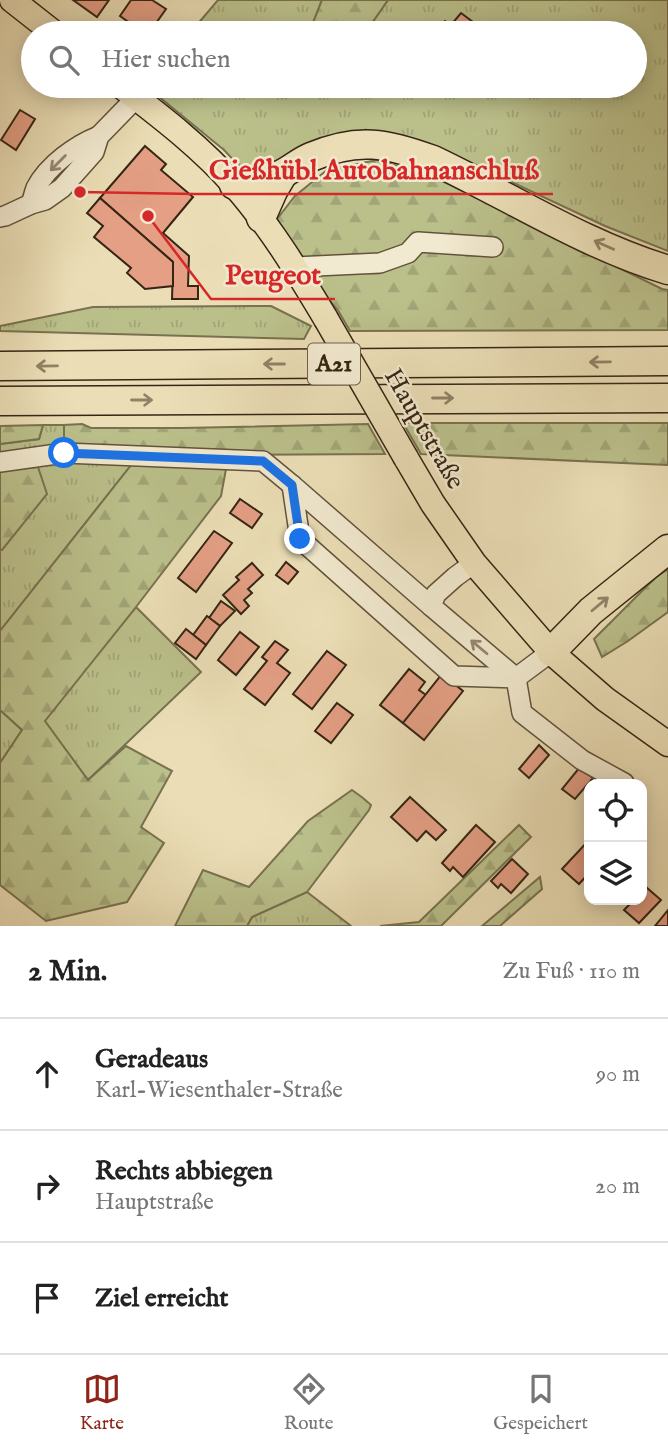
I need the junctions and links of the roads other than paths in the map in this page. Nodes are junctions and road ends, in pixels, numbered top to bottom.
1 (12, 0) edge
2 (39, 21) edge
3 (125, 98) edge
4 (136, 98) edge
5 (283, 174) junction
6 (234, 185) junction
7 (0, 217) edge
8 (261, 218) junction
9 (493, 247) dead end
10 (295, 267) junction
11 (668, 270) edge
12 (668, 361) edge
13 (0, 366) edge
14 (668, 398) edge
15 (0, 401) edge
16 (0, 462) edge
17 (292, 485) junction
18 (668, 549) edge
19 (474, 563) junction
20 (431, 606) junction
21 (551, 652) junction
22 (516, 678) junction
23 (668, 744) edge
24 (617, 779) edge

1 - 2 main road
3 - 7 street, Hauptstraße
4 - 6 main road, Hauptstraße
5 - 6 highway
5 - 8 highway
11 -> 5 highway
6 - 8 main road, Hauptstraße
8 - 10 main road, Hauptstraße
9 - 10 street
10 - 19 main road, Hauptstraße, bridge
12 -> 13 highway, A21
15 -> 14 highway, A21
16 - 17 street
17 - 20 street
17 - 22 street
21 -> 18 highway
19 - 20 street
19 - 21 main road, Hauptstraße
22 -> 20 street
21 - 22 street
21 - 23 main road, Hauptstraße
22 - 24 street

